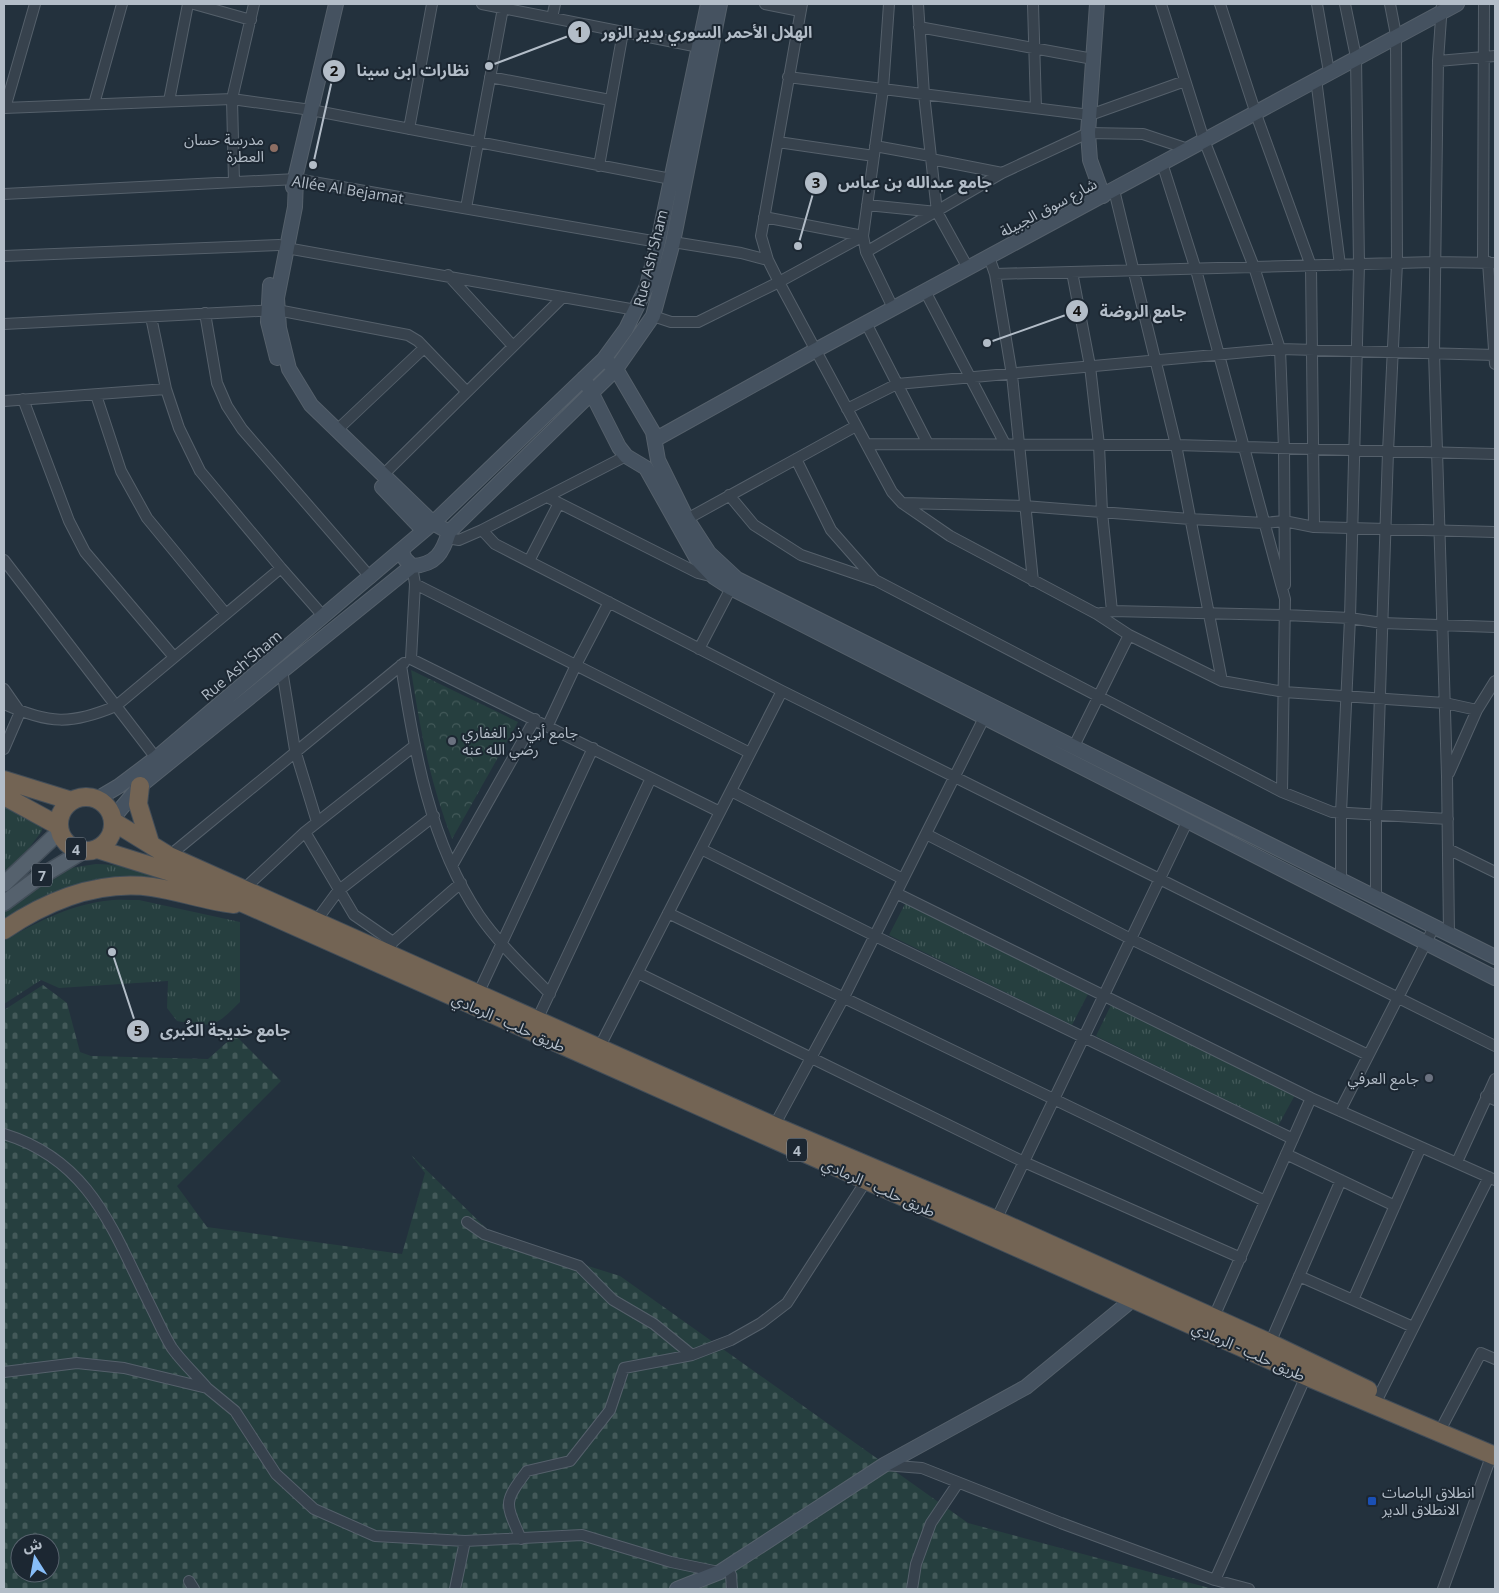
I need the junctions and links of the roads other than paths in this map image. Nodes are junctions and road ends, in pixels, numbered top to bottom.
1 (35, 4) edge
2 (122, 4) edge
3 (188, 4) edge
4 (194, 4) edge
5 (254, 4) edge
6 (336, 4) edge
7 (432, 4) edge
8 (482, 4) edge
9 (555, 4) edge
10 (708, 4) edge
11 (720, 4) edge
12 (765, 4) edge
13 (889, 4) edge
14 (918, 4) edge
15 (1033, 4) edge
16 (1097, 4) edge
17 (1161, 4) edge
18 (1220, 4) edge
19 (1317, 4) edge
20 (1346, 4) edge
21 (1390, 4) edge
22 (1456, 4) edge
23 (1484, 4) edge
24 (801, 7) edge
25 (1442, 7) edge
26 (503, 8) junction
27 (552, 18) junction
28 (251, 20) junction
29 (919, 27) junction
30 (623, 32) junction
31 (1396, 35) junction
32 (699, 47) junction
33 (1034, 49) junction
34 (1495, 56) edge
35 (1356, 57) junction
36 (1484, 57) junction
37 (1094, 59) junction
38 (1438, 61) junction
39 (1329, 72) junction
40 (490, 77) junction
41 (788, 77) junction
42 (1316, 79) junction
43 (1186, 81) junction
44 (883, 89) junction
45 (924, 94) junction
46 (232, 99) junction
47 (610, 100) junction
48 (169, 101) junction
49 (94, 104) junction
50 (4, 108) edge
51 (1036, 108) junction
52 (311, 110) junction
53 (1255, 112) junction
54 (1090, 115) junction
55 (409, 129) junction
56 (1088, 133) junction
57 (1204, 140) junction
58 (478, 142) junction
59 (778, 142) junction
60 (1188, 149) junction
61 (874, 151) junction
62 (931, 157) junction
63 (1162, 163) junction
64 (599, 166) junction
65 (1002, 174) junction
66 (296, 179) junction
67 (671, 179) junction
68 (234, 182) junction
69 (1109, 193) junction
70 (4, 194) edge
71 (867, 205) junction
72 (466, 208) junction
73 (937, 212) junction
74 (764, 217) junction
75 (863, 236) junction
76 (658, 242) junction
77 (673, 242) junction
78 (283, 247) junction
79 (866, 252) junction
80 (4, 256) edge
81 (989, 257) junction
82 (768, 260) junction
83 (1434, 262) junction
84 (1489, 262) edge
85 (1397, 263) junction
86 (1359, 264) junction
87 (1340, 265) junction
88 (1311, 266) junction
89 (1254, 267) junction
90 (968, 268) junction
91 (1134, 270) junction
92 (1196, 270) junction
93 (1072, 272) junction
94 (996, 274) junction
95 (448, 275) junction
96 (779, 282) junction
97 (925, 292) junction
98 (563, 297) junction
99 (893, 308) junction
100 (272, 310) junction
101 (636, 310) junction
102 (205, 313) junction
103 (653, 316) junction
104 (150, 317) junction
105 (866, 323) junction
106 (4, 324) edge
107 (513, 346) junction
108 (424, 348) junction
109 (1280, 349) junction
110 (1313, 349) junction
111 (816, 350) junction
112 (1355, 350) junction
113 (1392, 351) junction
114 (1434, 353) junction
115 (1218, 355) junction
116 (1495, 355) edge
117 (604, 359) junction
118 (1155, 360) junction
119 (1495, 364) edge
120 (1090, 366) junction
121 (616, 369) junction
122 (1012, 375) junction
123 (584, 378) junction
124 (971, 378) junction
125 (897, 384) junction
126 (166, 389) junction
127 (466, 391) junction
128 (590, 392) junction
129 (96, 395) junction
130 (23, 400) junction
131 (4, 401) edge
132 (847, 409) junction
133 (856, 426) junction
134 (337, 430) junction
135 (867, 444) junction
136 (928, 444) junction
137 (1005, 444) junction
138 (1018, 444) junction
139 (1099, 444) junction
140 (656, 445) junction
141 (1176, 445) junction
142 (1244, 448) junction
143 (1284, 449) junction
144 (1314, 450) junction
145 (1353, 452) junction
146 (1388, 452) junction
147 (1437, 452) junction
148 (1495, 454) edge
149 (632, 458) junction
150 (796, 459) junction
151 (382, 476) junction
152 (729, 495) junction
153 (546, 497) junction
154 (559, 503) junction
155 (902, 503) junction
156 (1024, 506) junction
157 (1102, 512) junction
158 (687, 519) junction
159 (1190, 519) junction
160 (1284, 521) junction
161 (1264, 523) junction
162 (428, 527) junction
163 (1314, 527) junction
164 (1351, 529) junction
165 (1386, 529) junction
166 (482, 530) junction
167 (1440, 532) junction
168 (1495, 532) edge
169 (448, 535) junction
170 (401, 550) junction
171 (4, 560) edge
172 (529, 561) junction
173 (412, 566) junction
174 (281, 568) junction
175 (714, 577) junction
176 (371, 578) junction
177 (875, 580) junction
178 (1033, 581) junction
179 (415, 584) junction
180 (731, 588) junction
181 (1285, 599) junction
182 (609, 602) junction
183 (1112, 611) junction
184 (226, 614) junction
185 (1097, 614) junction
186 (1207, 614) junction
187 (1285, 615) junction
188 (324, 617) junction
189 (1350, 618) junction
190 (1382, 623) junction
191 (1442, 626) junction
192 (1495, 627) edge
193 (1129, 635) junction
194 (699, 649) junction
195 (174, 657) junction
196 (411, 659) junction
197 (576, 665) junction
198 (401, 666) junction
199 (282, 670) junction
200 (1495, 681) edge
201 (1222, 682) junction
202 (4, 689) edge
203 (782, 691) junction
204 (1284, 692) junction
205 (1098, 696) junction
206 (1345, 697) junction
207 (1381, 698) junction
208 (1445, 702) junction
209 (4, 704) edge
210 (116, 706) junction
211 (1477, 710) junction
212 (20, 712) junction
213 (985, 716) junction
214 (535, 719) junction
215 (548, 725) junction
216 (1074, 746) junction
217 (413, 747) junction
218 (592, 748) junction
219 (4, 749) edge
220 (295, 750) junction
221 (750, 753) junction
222 (156, 758) junction
223 (1447, 776) junction
224 (954, 777) junction
225 (651, 778) junction
226 (4, 780) edge
227 (140, 786) junction
228 (730, 791) junction
229 (1282, 792) junction
230 (4, 796) edge
231 (97, 798) junction
232 (72, 800) junction
233 (720, 812) junction
234 (1341, 813) junction
235 (1376, 815) junction
236 (434, 816) junction
237 (1448, 819) junction
238 (113, 820) junction
239 (1188, 820) junction
240 (317, 822) junction
241 (60, 828) junction
242 (305, 832) junction
243 (926, 834) junction
244 (150, 843) junction
245 (701, 849) junction
246 (1448, 849) junction
247 (90, 850) junction
248 (169, 856) junction
249 (453, 864) junction
250 (1495, 872) edge
251 (903, 879) junction
252 (1159, 880) junction
253 (1341, 880) junction
254 (462, 883) junction
255 (4, 884) edge
256 (338, 891) junction
257 (896, 893) junction
258 (246, 897) junction
259 (1376, 898) junction
260 (4, 903) edge
261 (668, 913) junction
262 (316, 921) junction
263 (1434, 927) junction
264 (4, 930) edge
265 (1449, 934) junction
266 (874, 936) junction
267 (1131, 939) junction
268 (1426, 942) junction
269 (500, 943) junction
270 (390, 947) junction
271 (1495, 957) edge
272 (638, 973) junction
273 (1495, 978) edge
274 (478, 994) junction
275 (550, 994) junction
276 (1104, 996) junction
277 (1398, 997) junction
278 (843, 999) junction
279 (538, 1020) junction
280 (1084, 1038) junction
281 (1495, 1046) edge
282 (599, 1048) junction
283 (1368, 1055) junction
284 (811, 1058) junction
285 (1495, 1079) edge
286 (1311, 1098) junction
287 (1490, 1098) edge
288 (1054, 1100) junction
289 (1340, 1111) junction
290 (774, 1126) junction
291 (4, 1134) edge
292 (1293, 1139) junction
293 (1421, 1147) junction
294 (1286, 1154) junction
295 (1024, 1162) junction
296 (1457, 1162) junction
297 (1492, 1179) edge
298 (1341, 1180) junction
299 (866, 1181) junction
300 (1266, 1201) junction
301 (1395, 1206) junction
302 (996, 1220) junction
303 (467, 1222) dead end
304 (1241, 1258) junction
305 (1299, 1276) junction
306 (1132, 1300) junction
307 (1352, 1300) junction
308 (1213, 1319) junction
309 (1413, 1327) junction
310 (1270, 1343) junction
311 (692, 1355) junction
312 (1495, 1359) edge
313 (4, 1372) edge
314 (1306, 1376) junction
315 (207, 1388) junction
316 (1379, 1396) junction
317 (1444, 1423) junction
318 (1494, 1451) edge
319 (884, 1465) junction
320 (958, 1483) junction
321 (521, 1539) junction
322 (465, 1541) junction
323 (723, 1570) junction
324 (1215, 1580) junction
325 (455, 1589) edge
326 (677, 1589) edge
327 (732, 1589) edge
328 (912, 1589) edge
329 (1249, 1589) edge
330 (1443, 1589) edge

1 - 50 street
2 - 49 street
3 - 48 street
4 - 28 street
5 - 28 street
6 - 52 street
7 - 55 street
8 - 26 street
9 - 27 street
10 - 32 street, Rue Ash'Sham
11 - 77 street, Rue Ash'Sham
12 - 24 street
13 - 44 street
14 - 29 street
15 - 33 street
16 - 37 street
17 - 43 street
18 - 53 street
19 - 39 street
20 - 35 street
21 - 31 street
22 - 25 street, شارع سوق الجبيلة
23 - 36 street
24 - 41 street
25 - 31 street, شارع سوق الجبيلة
25 - 38 street
26 - 27 street
26 - 40 street
27 - 30 street
28 - 46 street
29 - 33 street
29 - 45 street
30 - 32 street
30 - 47 street
31 - 35 street, شارع سوق الجبيلة
31 - 85 street
32 - 67 street, Rue Ash'Sham
33 - 37 street
33 - 51 street
34 - 36 street
35 - 39 street, شارع سوق الجبيلة
35 - 86 street
36 - 38 street
36 - 84 street
37 - 54 street
38 - 83 street
39 - 42 street, شارع سوق الجبيلة
40 - 47 street
40 - 58 street
41 - 44 street
41 - 59 street
42 - 53 street, شارع سوق الجبيلة
42 - 87 street
43 - 54 street
43 - 57 street
44 - 45 street
44 - 61 street
45 - 51 street
45 - 62 street
46 - 48 street
46 - 52 street
46 - 68 street
47 - 64 street
48 - 49 street
49 - 50 street
51 - 54 street
52 - 55 street
52 - 66 street
53 - 57 street, شارع سوق الجبيلة
53 - 88 street
54 - 56 street
55 - 58 street
56 - 60 street
56 - 65 street
56 - 69 street
57 - 60 street, شارع سوق الجبيلة
57 - 89 street
58 - 64 street
58 - 72 street
59 - 61 street
59 - 74 street
60 - 63 street, شارع سوق الجبيلة
61 - 62 street
61 - 71 street
62 - 65 street
62 - 73 street
63 - 69 street, شارع سوق الجبيلة
63 - 92 street
64 - 67 street
65 - 73 street
66 - 68 street, Allée Al Bejamat
66 - 72 street, Allée Al Bejamat
66 - 78 street
67 - 76 street, Rue Ash'Sham
68 - 70 street, Allée Al Bejamat
69 - 81 street, شارع سوق الجبيلة
69 - 91 street
71 - 73 street
71 - 75 street
72 - 76 street, Allée Al Bejamat
73 - 79 street
73 - 90 street
74 - 75 street
74 - 82 street
75 - 79 street
75 - 96 street
76 - 101 street, Rue Ash'Sham
77 - 82 street
77 - 103 street, Rue Ash'Sham
78 - 80 street
78 - 95 street
78 - 100 street
79 - 99 street
81 - 90 street, شارع سوق الجبيلة
81 - 94 street
82 - 96 street
83 - 84 street
83 - 85 street
83 - 114 street
84 - 116 street
85 - 86 street
85 - 113 street
86 - 87 street
86 - 112 street
87 - 88 street
88 - 89 street
88 - 110 street
89 - 92 street
89 - 109 street
90 - 97 street, شارع سوق الجبيلة
91 - 92 street
91 - 93 street
91 - 118 street
92 - 115 street
93 - 94 street
93 - 120 street
94 - 122 street
95 - 98 street
95 - 107 street
96 - 103 street
96 - 111 street
97 - 99 street, شارع سوق الجبيلة
97 - 124 street
98 - 101 street
98 - 107 street
99 - 105 street, شارع سوق الجبيلة
100 - 102 street
100 - 108 street
100 - 134 street
100 - 162 street
101 - 117 street, Rue Ash'Sham
102 - 104 street
102 - 176 street
103 - 121 street, Rue Ash'Sham
104 - 106 street
104 - 126 street
105 - 111 street, شارع سوق الجبيلة
105 - 125 street
107 - 127 street
108 - 127 street
108 - 134 street
109 - 110 street
109 - 115 street
109 - 143 street
110 - 112 street
110 - 144 street
111 - 132 street
111 - 140 street, شارع سوق الجبيلة
112 - 113 street
112 - 145 street
113 - 114 street
113 - 146 street
114 - 116 street
114 - 147 street
115 - 118 street
115 - 142 street
116 - 119 street
117 - 121 street
117 - 123 street, Rue Ash'Sham
118 - 120 street
118 - 141 street
120 - 122 street
120 - 139 street
121 - 128 street, Rue Ash'Sham
121 - 140 street
122 - 124 street
122 - 138 street
123 - 128 street
123 - 162 street, Rue Ash'Sham
124 - 125 street
124 - 137 street
125 - 132 street
125 - 136 street
126 - 129 street
126 - 174 street
127 - 151 street
128 - 149 street
128 - 169 street, Rue Ash'Sham
129 - 130 street
129 - 184 street
130 - 131 street
130 - 195 street
132 - 133 street
133 - 135 street
133 - 150 street
134 - 151 street
135 - 136 street
135 - 155 street
136 - 137 street
137 - 138 street
138 - 139 street
138 - 156 street
139 - 141 street
139 - 157 street
140 - 149 street, شارع سوق الجبيلة
140 - 158 street
141 - 142 street
141 - 159 street
142 - 143 street
142 - 161 street
143 - 144 street
143 - 160 street
144 - 145 street
144 - 163 street
145 - 146 street
145 - 164 street
146 - 147 street
146 - 165 street
147 - 148 street
147 - 167 street
149 - 153 street
149 - 175 street
150 - 152 street
150 - 177 street
151 - 162 street
152 - 158 street
152 - 177 street
153 - 154 street
153 - 166 street
154 - 172 street
154 - 175 street
155 - 156 street
155 - 178 street
156 - 157 street
156 - 178 street
157 - 159 street
157 - 183 street
158 - 216 street
159 - 161 street
159 - 186 street
160 - 161 street
160 - 163 street
160 - 181 street
161 - 181 street
162 - 169 street
162 - 170 street, Rue Ash'Sham
163 - 164 street
164 - 165 street
164 - 189 street
165 - 167 street
165 - 190 street
166 - 169 street
166 - 172 street
167 - 168 street
167 - 191 street
169 - 173 street, Rue Ash'Sham
170 - 173 street
170 - 176 street, Rue Ash'Sham
171 - 210 street
172 - 182 street
173 - 179 street
173 - 199 street, Rue Ash'Sham
174 - 184 street
174 - 188 street
175 - 180 street
176 - 188 street, Rue Ash'Sham
177 - 205 street
178 - 185 street
179 - 196 street
179 - 197 street
180 - 194 street
180 - 213 street
181 - 187 street
182 - 194 street
182 - 197 street
183 - 185 street
183 - 186 street
184 - 195 street
185 - 193 street
186 - 187 street
186 - 201 street
187 - 189 street
187 - 204 street
188 - 222 street, Rue Ash'Sham
189 - 190 street
189 - 206 street
190 - 191 street
190 - 207 street
191 - 192 street
191 - 208 street
193 - 201 street
193 - 205 street
194 - 203 street
195 - 210 street
196 - 198 street
196 - 214 street
197 - 215 street
197 - 221 street
198 - 217 street
198 - 220 street
199 - 220 street
199 - 227 street, Rue Ash'Sham
200 - 211 street
201 - 204 street
202 - 212 street
203 - 221 street
203 - 224 street
204 - 206 street
204 - 229 street
205 - 216 street
205 - 229 street
206 - 207 street
206 - 234 street
207 - 208 street
207 - 235 street
208 - 211 street
208 - 223 street
209 - 212 street
210 - 212 street
210 - 222 street
211 - 223 street
212 - 219 street
213 - 224 street
213 - 239 street
214 - 215 street
214 - 249 street
215 - 218 street
216 - 253 street
217 - 236 street
217 - 240 street
218 - 225 street
218 - 269 street
220 - 240 street
220 - 248 street
221 - 228 street
222 - 231 street, Rue Ash'Sham
223 - 237 street
224 - 243 street
224 - 252 street
225 - 233 street
225 - 275 street
226 - 232 highway
227 - 238 street, Rue Ash'Sham
227 - 244 highway
228 - 233 street
228 - 251 street
229 - 234 street
230 - 241 highway
231 - 232 highway
231 - 238 highway, 4
232 - 241 highway, 4
233 - 245 street
234 - 235 street
234 - 253 street
235 - 237 street
235 - 259 street
236 - 249 street
236 - 256 street
237 - 246 street
238 - 244 highway, طريق حلب - الرمادي / 4
238 - 247 highway, 4
239 - 252 street
239 - 268 street
240 - 242 street
241 - 247 highway, 4
241 - 255 main road, 7
242 - 256 street
242 - 258 street
243 - 251 street
243 - 267 street
244 - 248 highway, طريق حلب - الرمادي / 4
245 - 261 street
245 - 266 street
246 - 250 street
246 - 265 street
247 - 258 highway, طريق حلب - الرمادي / 4
247 - 260 main road, 7
248 - 258 highway, طريق حلب - الرمادي / 4
249 - 254 street
251 - 257 street
252 - 267 street
252 - 277 street
253 - 259 street
254 - 269 street
254 - 270 street
256 - 262 street
256 - 270 street
257 - 266 street
257 - 276 street
258 - 262 highway, طريق حلب - الرمادي / 4
258 - 264 highway
258 - 299 highway, طريق حلب - الرمادي / 4
259 - 263 street
261 - 272 street
261 - 278 street
262 - 270 highway, طريق حلب - الرمادي / 4
263 - 265 street
263 - 268 street
265 - 271 street
266 - 278 street
266 - 280 street
267 - 276 street
267 - 283 street
268 - 273 street
268 - 277 street
269 - 274 street
269 - 275 street
270 - 274 highway, طريق حلب - الرمادي / 4
272 - 282 street
272 - 284 street
274 - 279 highway, طريق حلب - الرمادي / 4
275 - 279 street
276 - 280 street
276 - 286 street
277 - 281 street
277 - 283 street
278 - 284 street
278 - 288 street
279 - 282 highway, طريق حلب - الرمادي / 4
280 - 288 street
280 - 292 street
282 - 290 highway, طريق حلب - الرمادي / 4
283 - 289 street
284 - 290 street
284 - 295 street
285 - 287 street
286 - 289 street
286 - 292 street
287 - 296 street
288 - 295 street
288 - 300 street
289 - 293 street
290 - 302 highway, طريق حلب - الرمادي / 4
291 - 315 street
292 - 294 street
293 - 296 street
293 - 301 street
294 - 298 street
294 - 300 street
295 - 302 street
295 - 304 street
296 - 297 street
297 - 309 street
298 - 301 street
298 - 305 street
299 - 306 highway, طريق حلب - الرمادي / 4
299 - 311 street
300 - 304 street
301 - 307 street
302 - 308 highway, طريق حلب - الرمادي / 4
303 - 311 street
304 - 308 street
305 - 307 street
305 - 310 street
306 - 314 highway, طريق حلب - الرمادي / 4
306 - 319 street
307 - 309 street
308 - 310 highway, طريق حلب - الرمادي / 4
309 - 316 street
310 - 316 highway, طريق حلب - الرمادي / 4
311 - 321 street
312 - 317 street
313 - 315 street
314 - 318 highway, طريق حلب - الرمادي / 4
314 - 324 street
315 - 322 street
316 - 317 highway, طريق حلب - الرمادي / 4
317 - 318 highway, طريق حلب - الرمادي / 4
318 - 330 street
319 - 320 street
319 - 323 street
320 - 324 street
320 - 328 street
321 - 322 street
321 - 323 street
322 - 325 street
323 - 326 street
323 - 327 street
324 - 329 street

